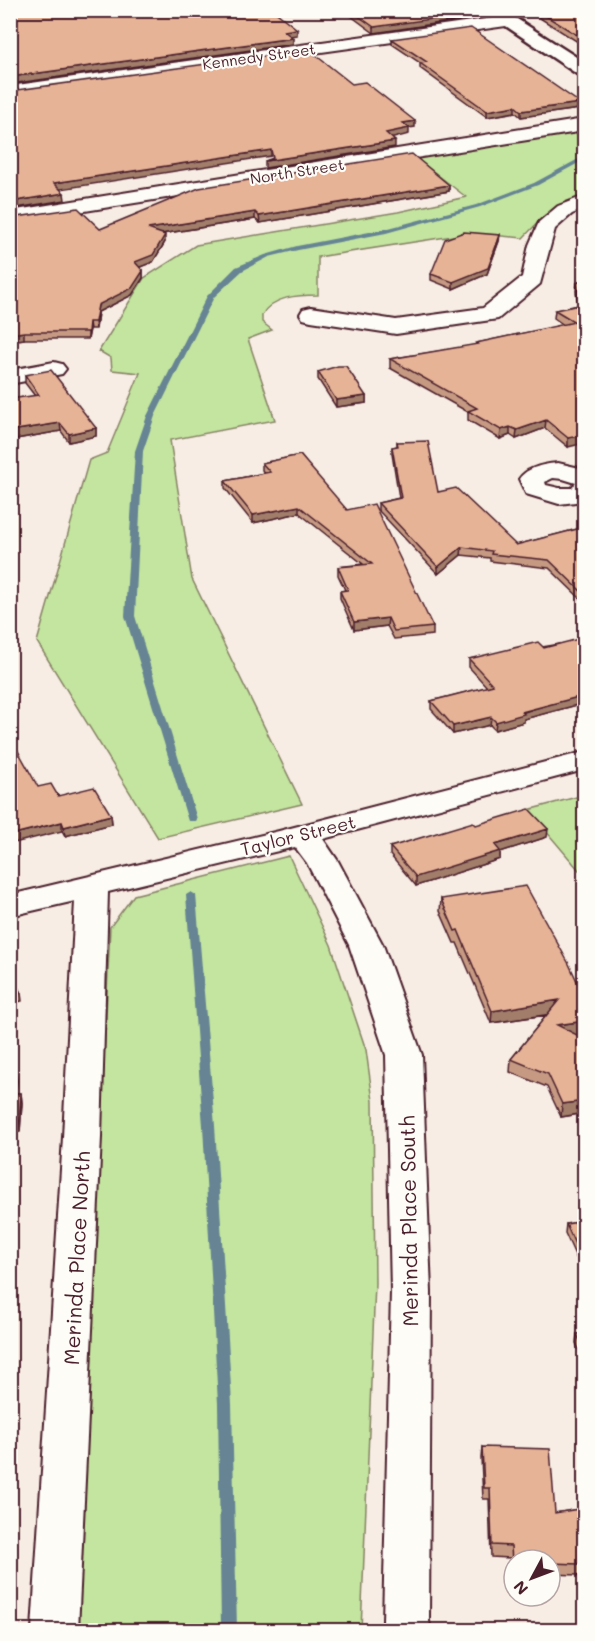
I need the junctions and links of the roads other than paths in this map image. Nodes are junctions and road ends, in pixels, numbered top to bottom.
1 (490, 10) edge
2 (507, 21) junction
3 (585, 70) edge
4 (10, 91) edge
5 (585, 125) edge
6 (585, 202) edge
7 (10, 217) edge
8 (311, 314) dead end
9 (54, 369) edge
10 (10, 377) edge
11 (585, 478) edge
12 (585, 489) edge
13 (585, 761) edge
14 (303, 835) junction
15 (92, 885) junction
16 (10, 906) edge
17 (55, 1630) edge
18 (408, 1630) edge

1 - 2 street
2 - 3 street
2 - 4 street, Kennedy Street
5 - 7 street, North Street
6 - 8 street
9 - 10 street
11 - 12 street
13 - 14 street, Taylor Street
14 - 15 street, Taylor Street
14 - 18 street, Merinda Place South
15 - 16 street, Taylor Street
15 - 17 street, Merinda Place North

